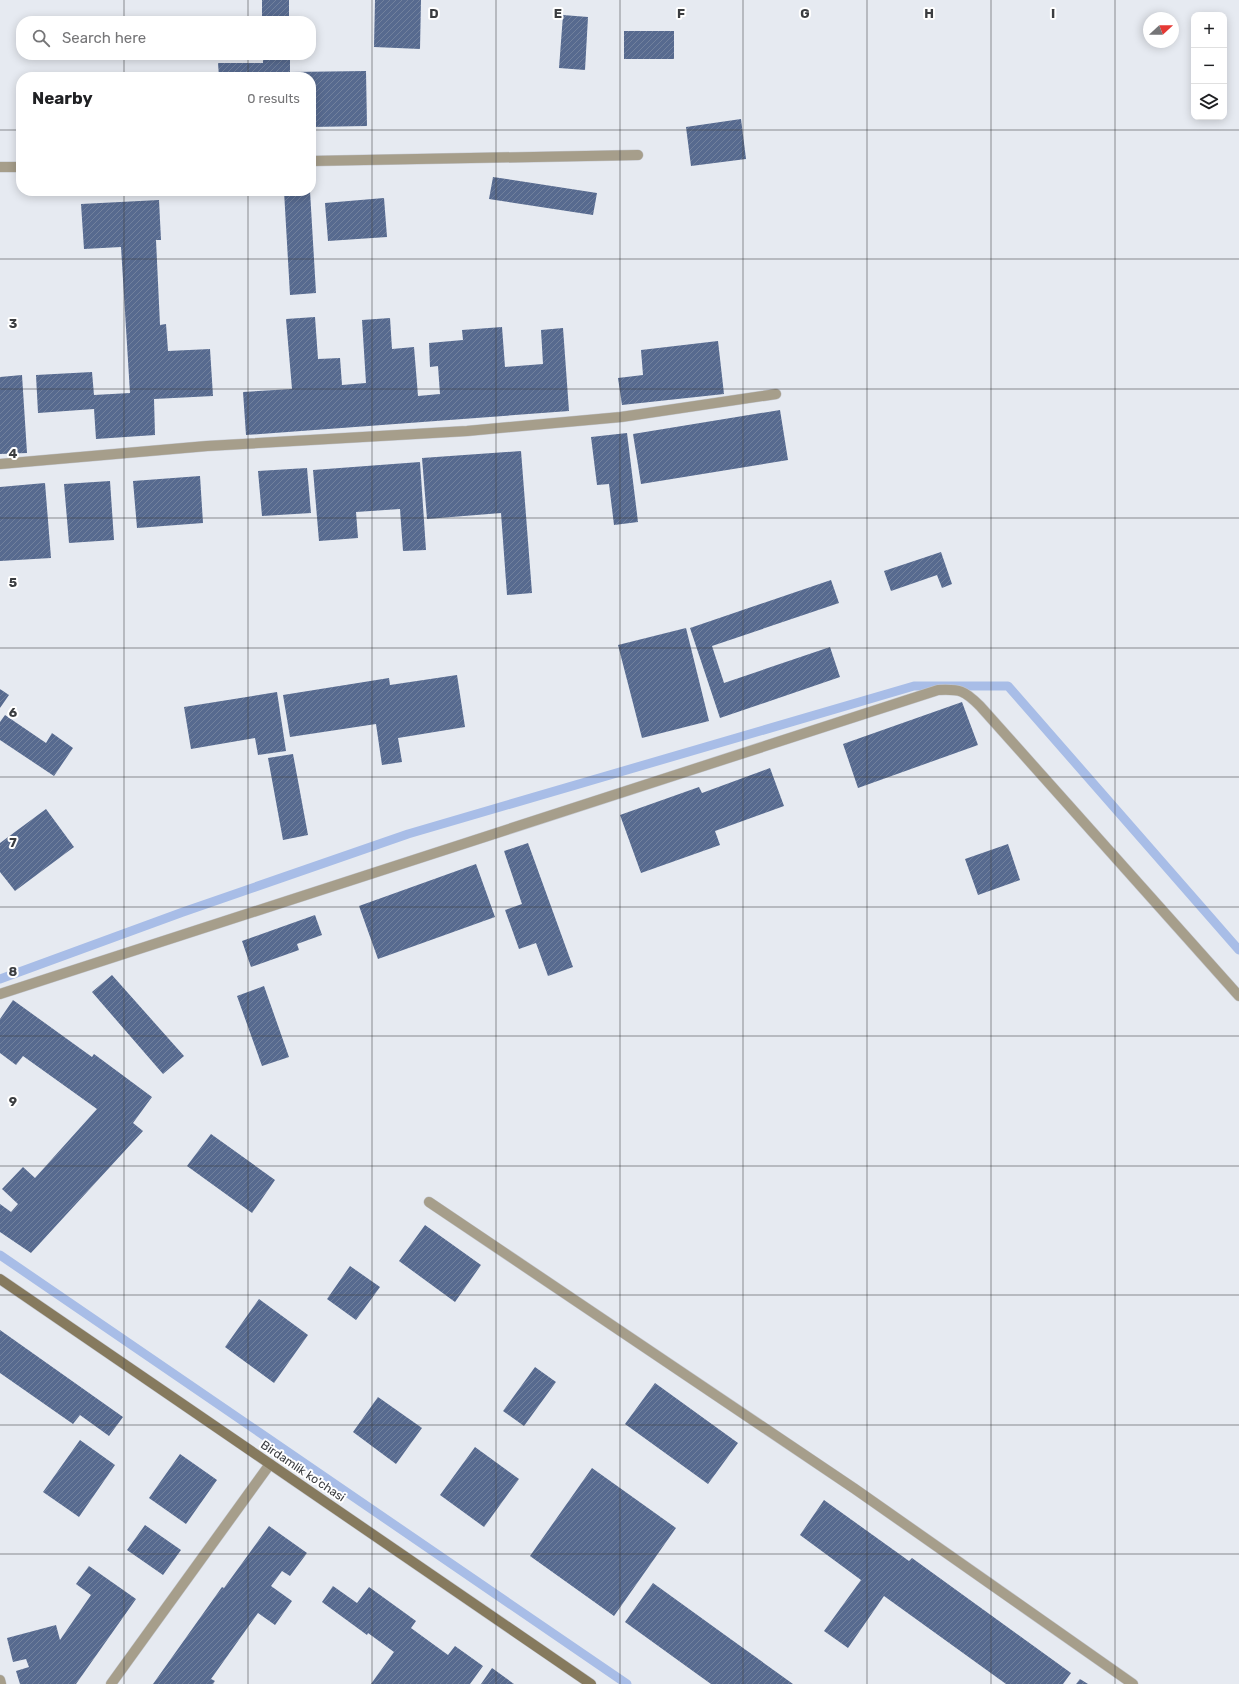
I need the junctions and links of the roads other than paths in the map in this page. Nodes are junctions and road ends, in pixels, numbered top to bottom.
1 (638, 155) dead end
2 (316, 161) edge
3 (0, 167) edge
4 (16, 167) edge
5 (776, 394) dead end
6 (0, 464) edge
7 (0, 994) edge
8 (1239, 996) edge
9 (429, 1202) dead end
10 (0, 1279) edge
11 (270, 1464) junction
12 (0, 1680) edge
13 (1, 1684) edge
14 (111, 1684) edge
15 (591, 1684) edge
16 (1133, 1684) edge

1 - 2 street
3 - 4 street
5 - 6 street
7 - 8 street
9 - 16 street
10 - 11 street, Birdamlik ko'chasi
11 - 14 street
11 - 15 street, Birdamlik ko'chasi
12 - 13 street

